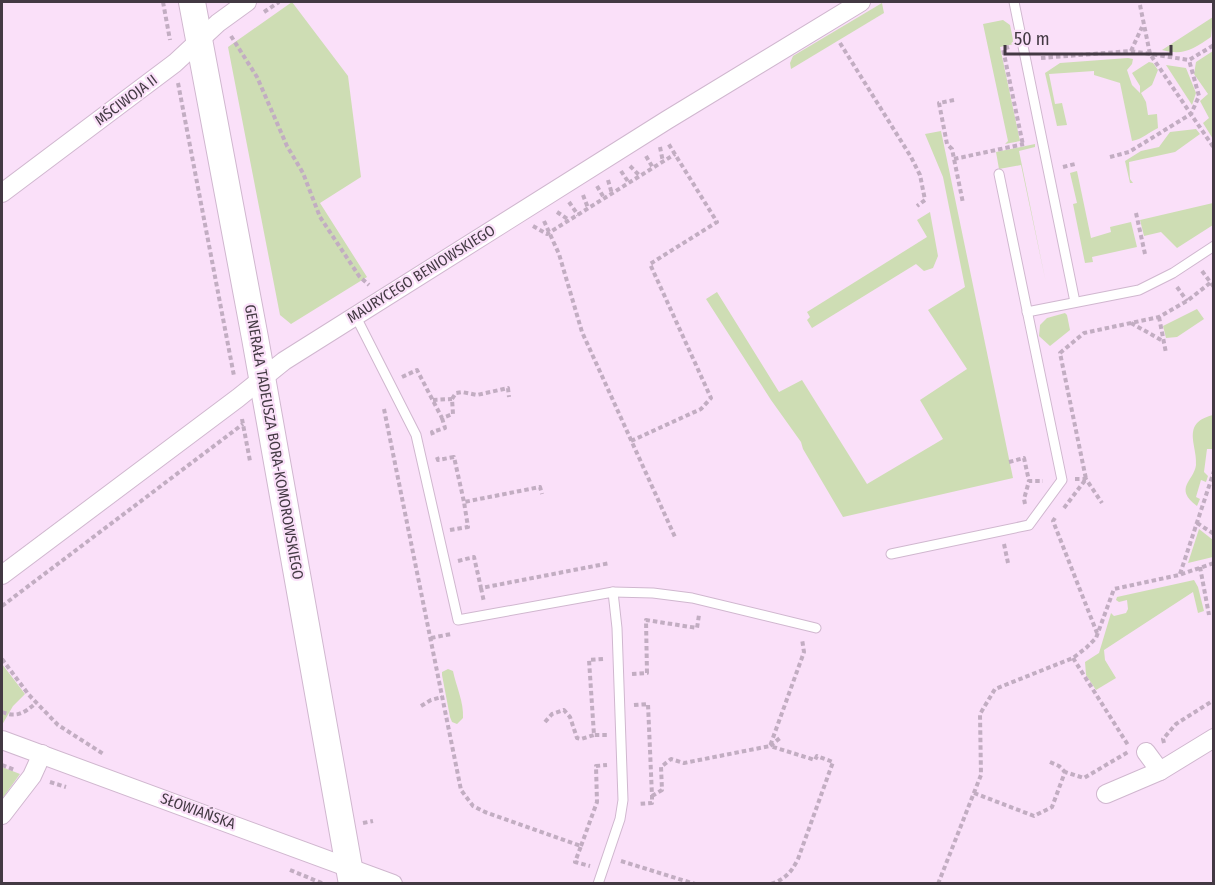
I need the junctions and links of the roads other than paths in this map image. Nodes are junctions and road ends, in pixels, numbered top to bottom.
1 (192, 2) edge
2 (247, 2) edge
3 (861, 2) edge
4 (1014, 2) edge
5 (200, 40) junction
6 (999, 174) dead end
7 (2, 193) edge
8 (1214, 246) edge
9 (1075, 302) junction
10 (1027, 312) junction
11 (355, 315) junction
12 (263, 379) junction
13 (891, 554) dead end
14 (2, 575) edge
15 (613, 592) junction
16 (816, 628) dead end
17 (1214, 738) edge
18 (2, 740) edge
19 (42, 754) junction
20 (1106, 794) dead end
21 (2, 815) edge
22 (351, 875) edge
23 (393, 884) edge
24 (598, 884) edge

1 - 5 street, GENERAŁA TADEUSZA BORA-KOMOROWSKIEGO
2 - 5 street, MŚCIWOJA II
3 - 11 street, MAURYCEGO BENIOWSKIEGO
4 - 9 lane
5 - 7 street, MŚCIWOJA II
5 - 12 street, GENERAŁA TADEUSZA BORA-KOMOROWSKIEGO
6 - 10 lane
8 - 9 lane
9 - 10 lane
10 - 13 lane
11 - 12 street, MAURYCEGO BENIOWSKIEGO
11 - 15 lane
12 - 14 street, MAURYCEGO BENIOWSKIEGO
12 - 22 street, GENERAŁA TADEUSZA BORA-KOMOROWSKIEGO
15 - 16 lane
15 - 24 lane
17 - 20 street
18 - 19 street, SŁOWIAŃSKA
19 - 21 street
19 - 22 street, SŁOWIAŃSKA
22 - 23 street, SŁOWIAŃSKA

